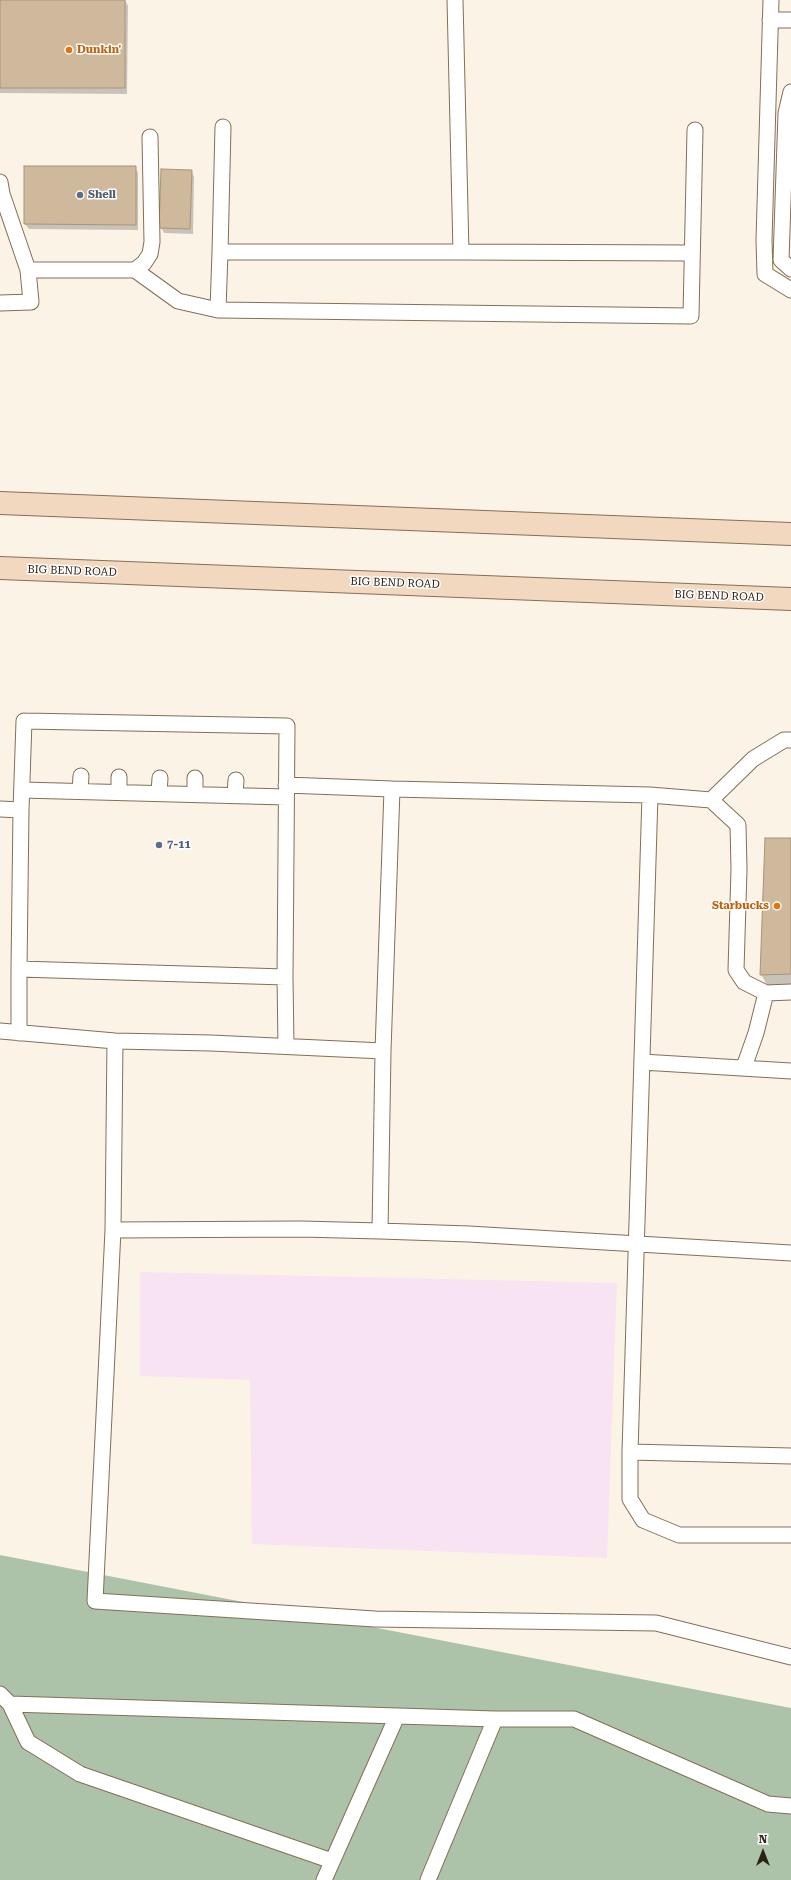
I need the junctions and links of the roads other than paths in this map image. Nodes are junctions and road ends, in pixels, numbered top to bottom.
1 (455, 0) edge
2 (771, 0) edge
3 (770, 20) junction
4 (791, 20) edge
5 (791, 92) edge
6 (223, 127) dead end
7 (694, 130) dead end
8 (150, 137) dead end
9 (0, 182) edge
10 (220, 252) junction
11 (461, 252) junction
12 (692, 253) junction
13 (791, 269) edge
14 (28, 270) junction
15 (135, 270) junction
16 (791, 290) edge
17 (0, 303) edge
18 (218, 310) junction
19 (0, 503) edge
20 (791, 534) edge
21 (0, 568) edge
22 (791, 599) edge
23 (791, 740) edge
24 (81, 776) dead end
25 (120, 777) dead end
26 (160, 778) dead end
27 (195, 778) dead end
28 (236, 780) dead end
29 (392, 789) junction
30 (22, 790) junction
31 (80, 791) junction
32 (286, 791) junction
33 (119, 792) junction
34 (160, 793) junction
35 (195, 794) junction
36 (236, 796) junction
37 (650, 796) junction
38 (711, 800) junction
39 (0, 809) edge
40 (21, 810) junction
41 (19, 969) junction
42 (285, 977) junction
43 (791, 992) edge
44 (766, 993) junction
45 (0, 1031) edge
46 (19, 1033) junction
47 (115, 1041) junction
48 (286, 1046) junction
49 (383, 1051) junction
50 (642, 1062) junction
51 (744, 1067) junction
52 (791, 1071) edge
53 (113, 1230) junction
54 (380, 1231) junction
55 (636, 1245) junction
56 (791, 1253) edge
57 (630, 1452) junction
58 (791, 1456) edge
59 (791, 1535) edge
60 (791, 1657) edge
61 (5, 1699) edge
62 (397, 1716) junction
63 (495, 1719) junction
64 (791, 1806) edge
65 (332, 1861) junction
66 (324, 1880) edge
67 (428, 1880) edge

1 - 11 lane
2 - 3 lane
3 - 4 lane
3 - 16 lane
5 - 13 lane
6 - 10 lane
7 - 12 lane
8 - 15 lane
9 - 14 lane
10 - 11 lane
10 - 18 lane
11 - 12 lane
12 - 18 lane
14 - 15 lane
14 - 17 lane
15 - 18 lane
19 - 20 main road
21 - 22 main road, BIG BEND ROAD
23 - 38 lane
24 - 31 lane
25 - 33 lane
26 - 34 lane
27 - 35 lane
28 - 36 lane
29 - 32 lane
29 - 37 lane
29 - 49 lane
30 - 31 lane
30 - 32 lane
30 - 40 lane
31 - 33 lane
32 - 36 lane
32 - 42 lane
33 - 34 lane
34 - 35 lane
35 - 36 lane
37 - 38 lane
37 - 50 lane
38 - 44 lane
39 - 40 lane
40 - 41 lane
41 - 42 lane
41 - 46 lane
42 - 48 lane
43 - 44 lane
44 - 51 lane
45 - 46 lane
46 - 47 lane
47 - 48 lane
47 - 53 lane
48 - 49 lane
49 - 54 lane
50 - 51 lane
50 - 55 lane
51 - 52 lane
53 - 54 lane
53 - 60 lane
54 - 55 lane
55 - 56 lane
55 - 57 lane
57 - 58 lane
57 - 59 lane
61 - 62 lane
61 - 65 lane
62 - 63 lane
62 - 65 lane
63 - 64 lane
63 - 67 lane
65 - 66 lane

